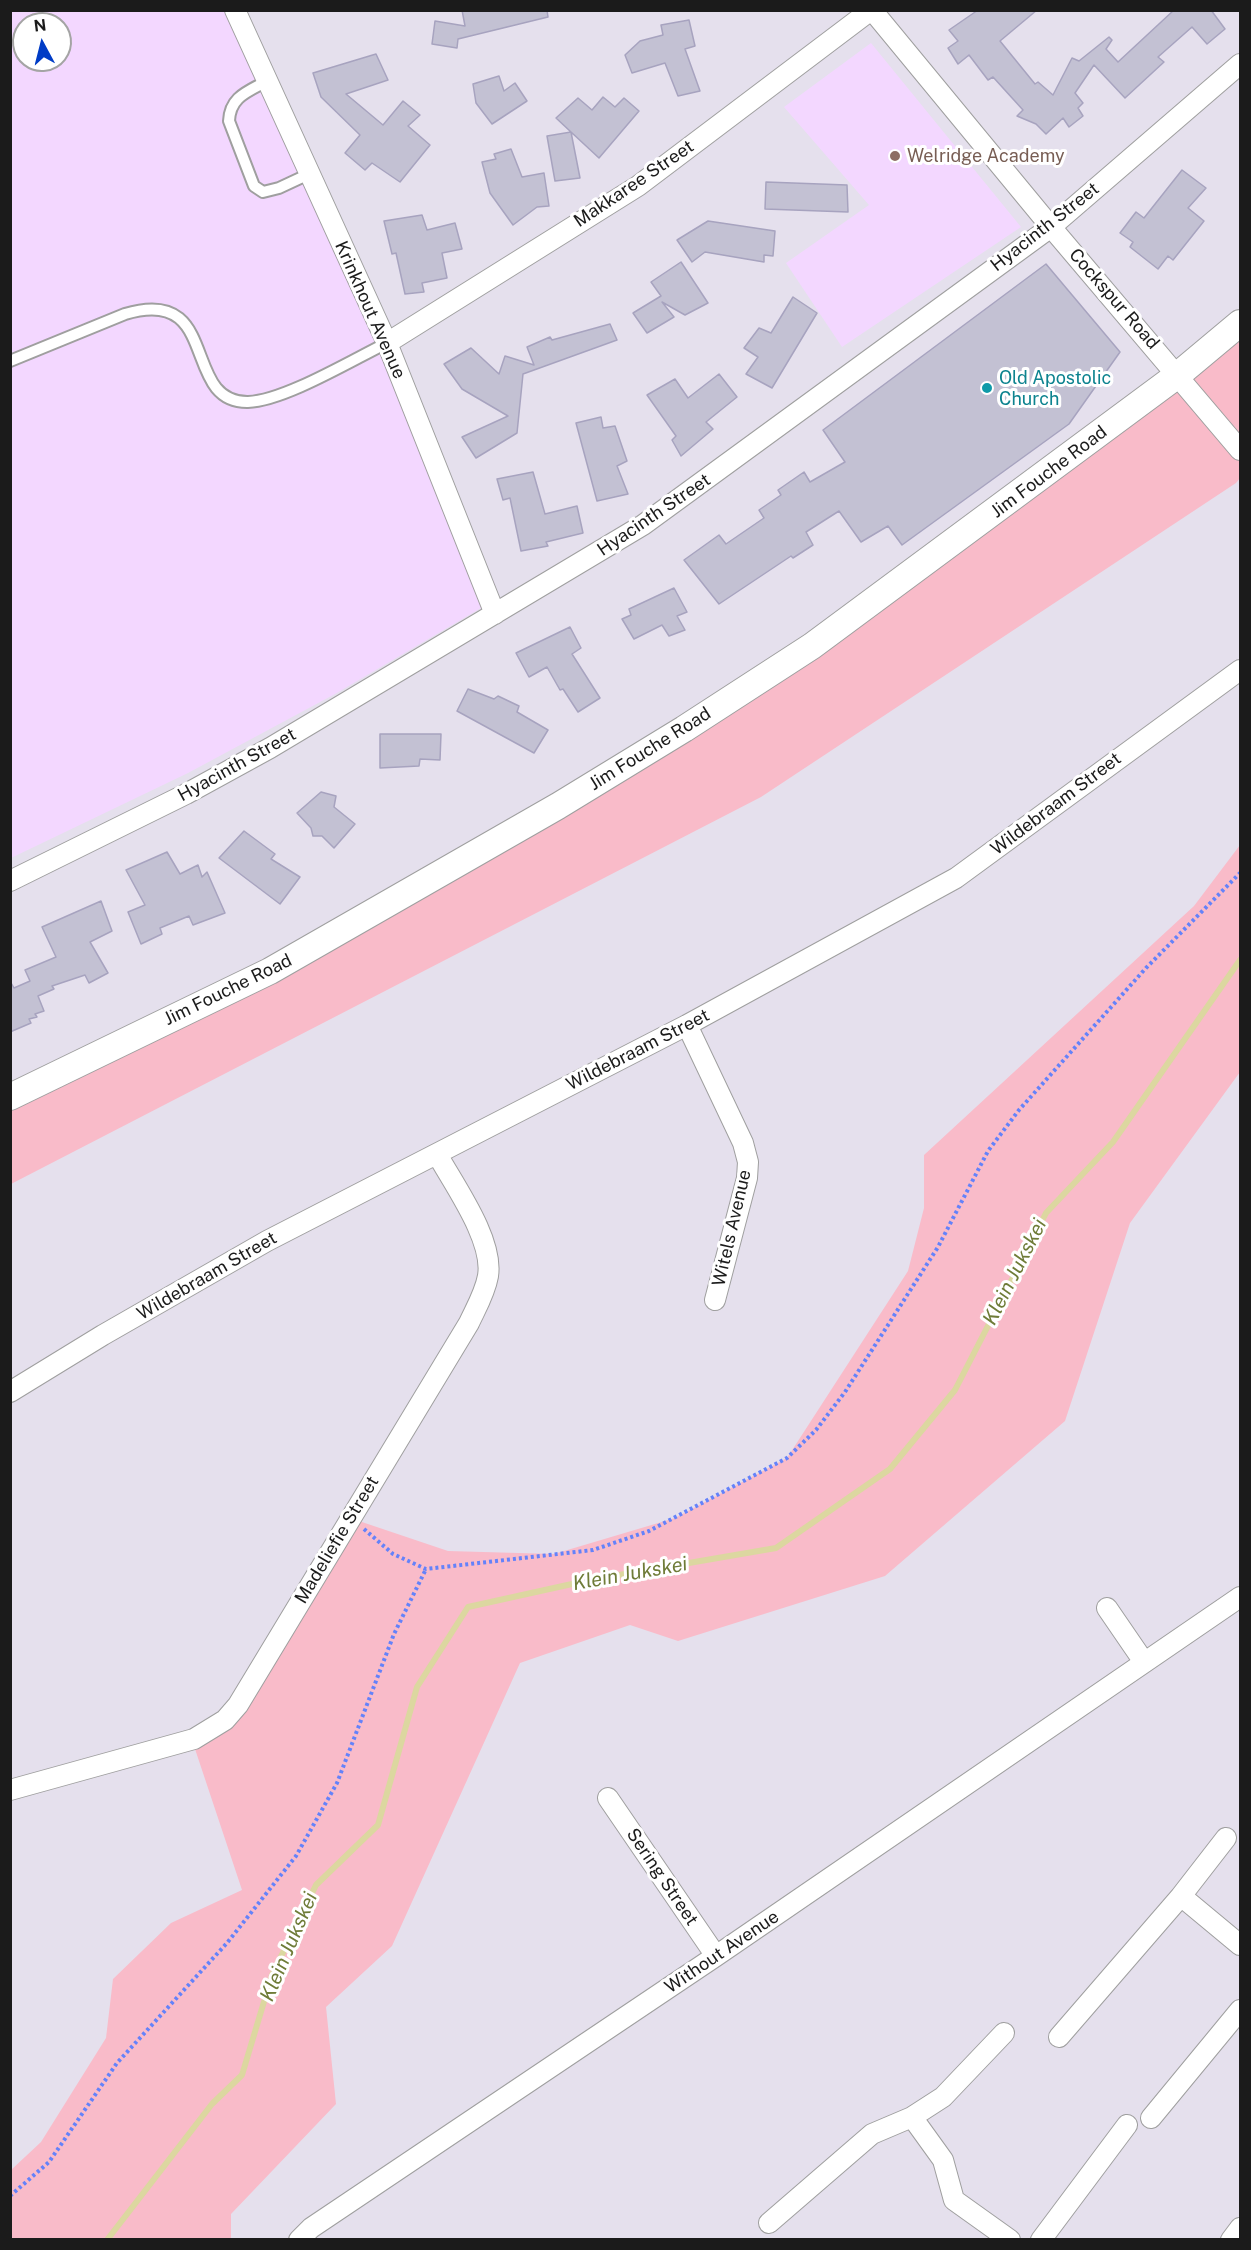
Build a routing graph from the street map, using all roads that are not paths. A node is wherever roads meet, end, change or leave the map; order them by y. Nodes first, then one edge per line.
1 (235, 10) edge
2 (872, 10) edge
3 (1240, 64) edge
4 (267, 81) junction
5 (309, 174) junction
6 (1050, 227) junction
7 (1240, 323) edge
8 (387, 344) junction
9 (10, 361) edge
10 (1179, 374) junction
11 (1240, 450) edge
12 (495, 614) junction
13 (1240, 670) edge
14 (10, 881) edge
15 (687, 1025) junction
16 (10, 1097) edge
17 (437, 1154) junction
18 (715, 1300) dead end
19 (10, 1392) edge
20 (1240, 1597) edge
21 (1107, 1608) dead end
22 (1144, 1662) junction
23 (10, 1790) edge
24 (608, 1798) dead end
25 (1226, 1838) dead end
26 (1181, 1896) junction
27 (1240, 1945) edge
28 (716, 1956) junction
29 (1240, 2010) edge
30 (1004, 2034) dead end
31 (1059, 2037) dead end
32 (912, 2117) junction
33 (1151, 2118) dead end
34 (1127, 2125) dead end
35 (769, 2223) dead end
36 (1240, 2228) edge
37 (984, 2232) edge
38 (299, 2240) edge
39 (1010, 2240) edge
40 (1041, 2240) edge
41 (1231, 2240) edge

1 - 4 street, Krinkhout Avenue
2 - 6 street, Cockspur Road
2 - 8 street, Makkaree Street
3 - 6 street, Hyacinth Street
4 - 5 street, Krinkhout Avenue
4 - 5 lane
5 - 8 street, Krinkhout Avenue
6 - 10 street, Cockspur Road
6 - 12 street, Hyacinth Street
7 - 10 street, Jim Fouche Road
8 - 9 lane
8 - 12 street, Krinkhout Avenue
10 - 11 street, Cockspur Road
10 - 16 street, Jim Fouche Road
12 - 14 street, Hyacinth Street
13 - 15 street, Wildebraam Street
15 - 17 street, Wildebraam Street
15 - 18 street, Witels Avenue
17 - 19 street, Wildebraam Street
17 - 23 street, Madeliefie Street
20 - 22 street, Without Avenue
21 - 22 street
22 - 28 street, Without Avenue
24 - 28 street, Sering Street
25 - 26 street
26 - 27 street
26 - 31 street
28 - 38 street, Without Avenue
29 - 33 street
30 - 32 street
32 - 35 street
32 - 37 street
34 - 40 street
36 - 41 street
37 - 39 street

